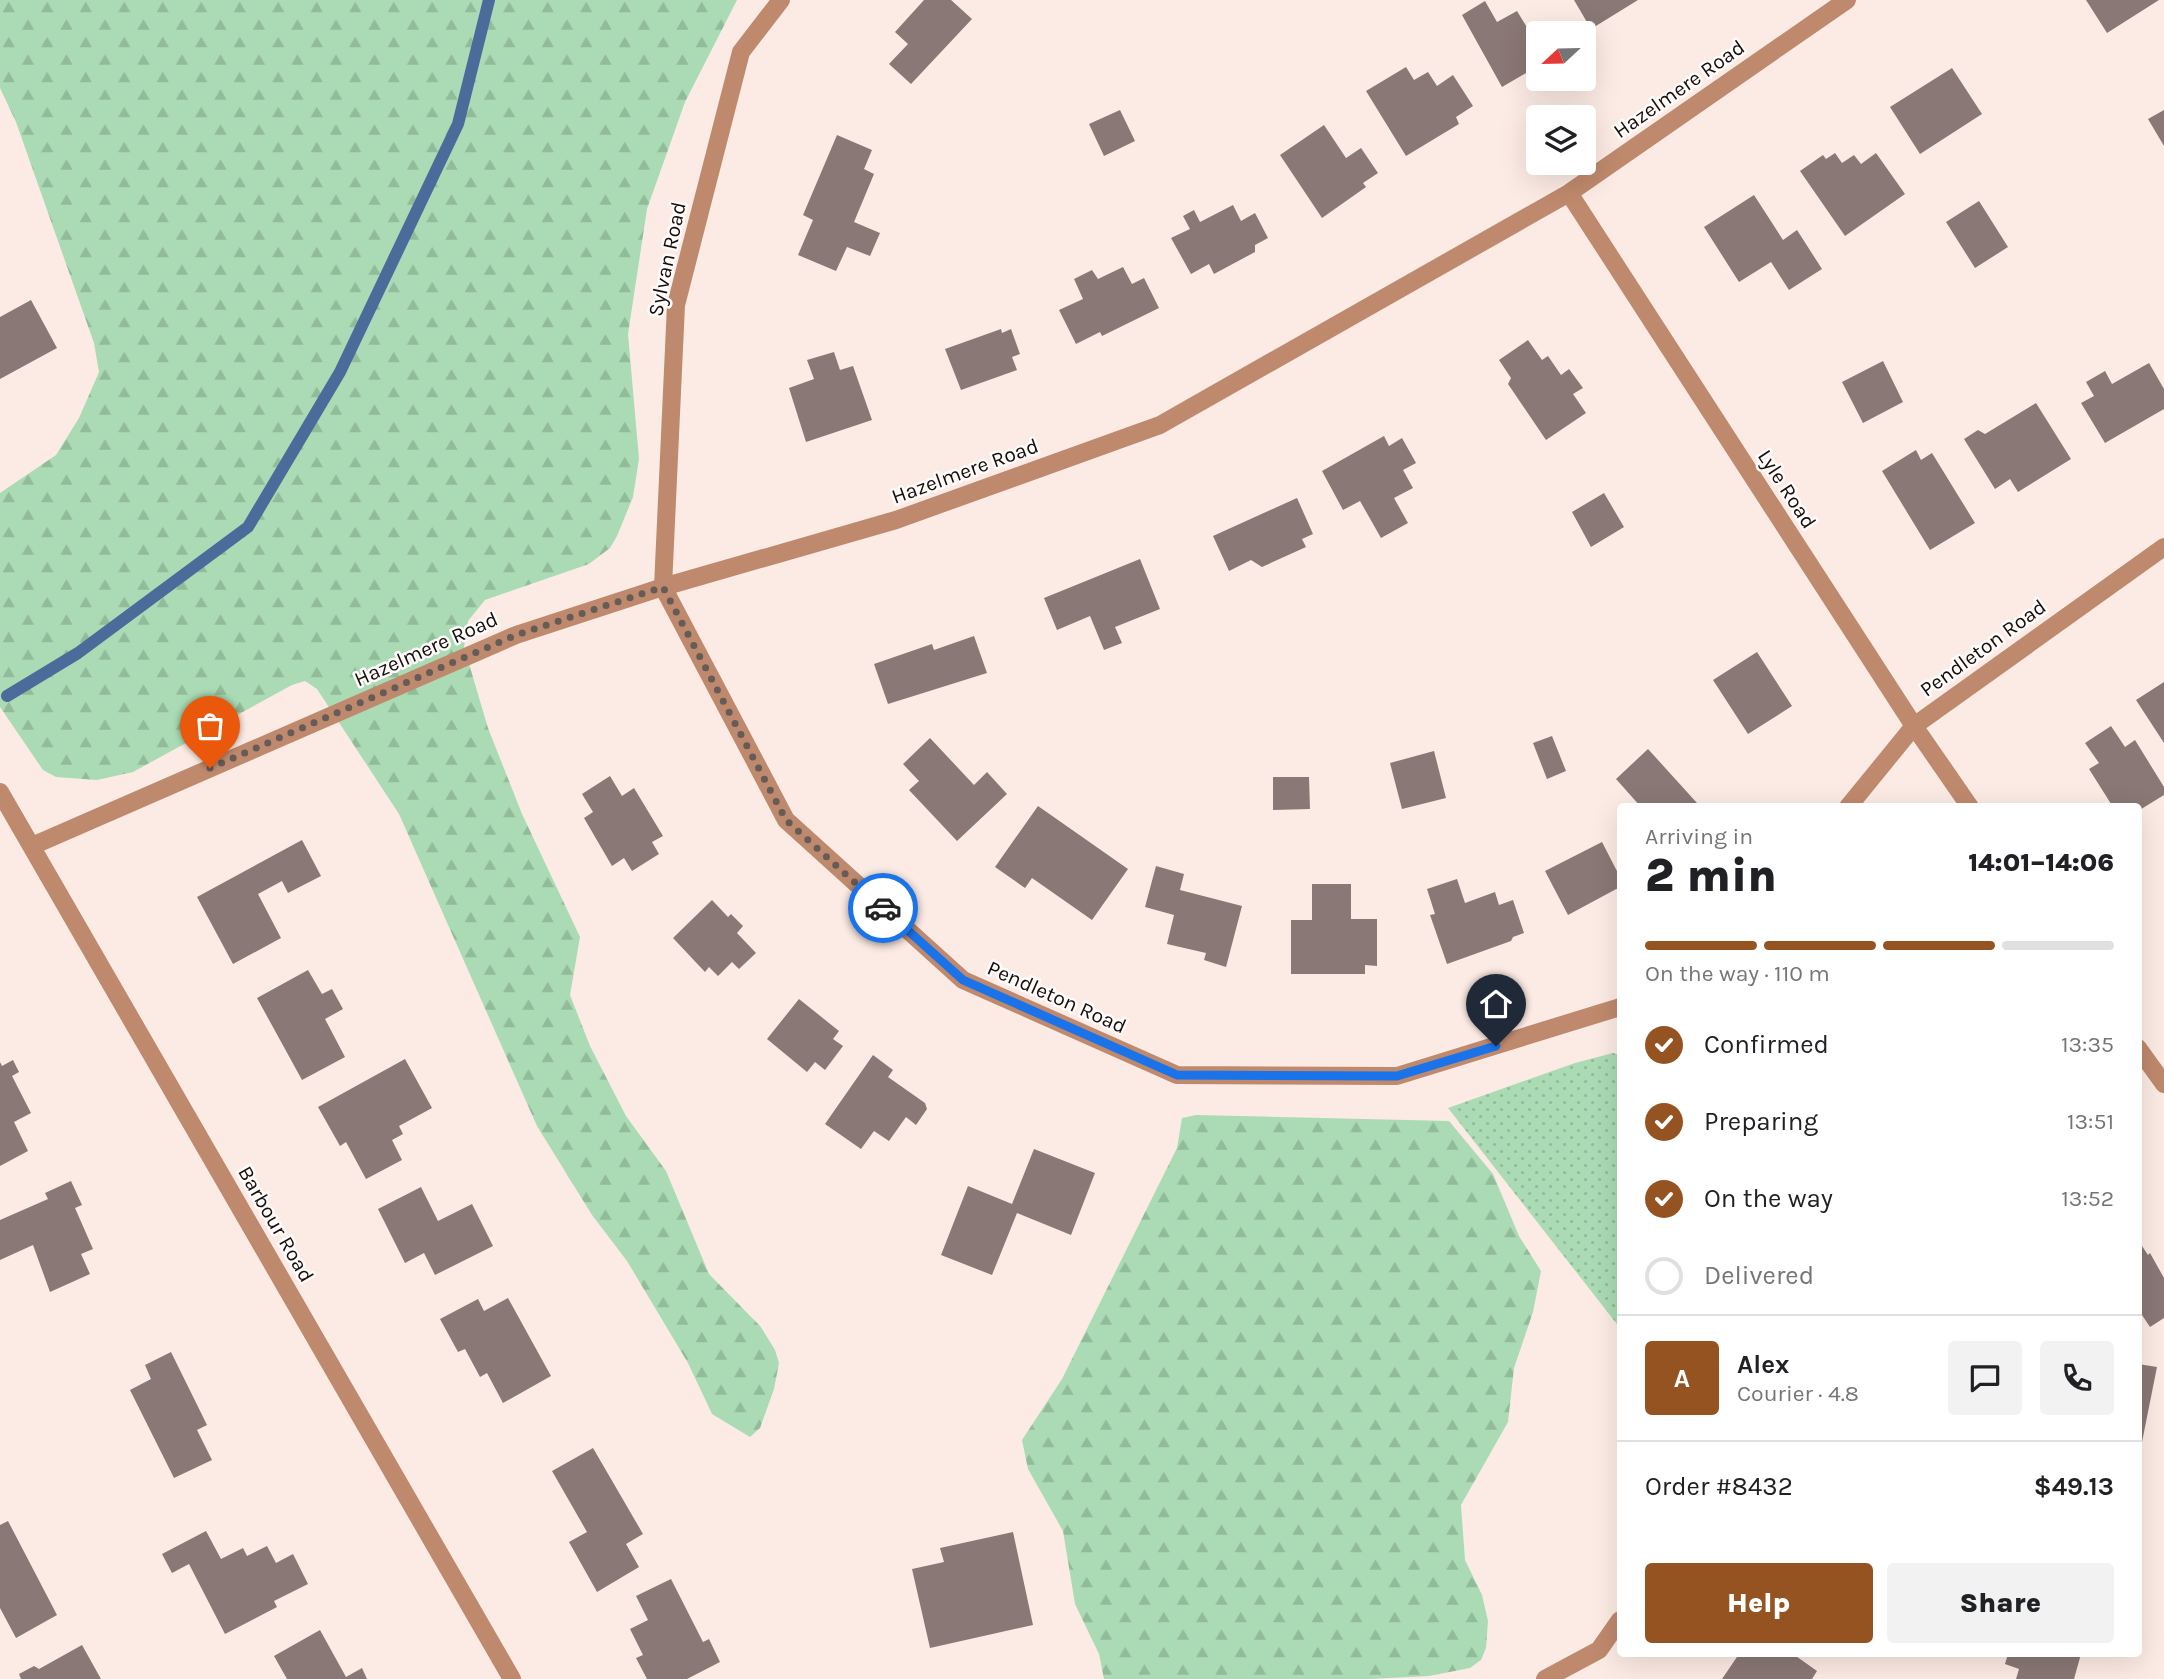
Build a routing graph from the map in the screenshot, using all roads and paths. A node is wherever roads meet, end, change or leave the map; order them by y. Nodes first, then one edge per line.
1 (781, 0) edge
2 (1847, 0) edge
3 (1569, 193) junction
4 (2164, 547) edge
5 (663, 587) junction
6 (1914, 726) junction
7 (0, 792) edge
8 (1851, 803) edge
9 (1967, 803) edge
10 (32, 846) junction
11 (1617, 1008) edge
12 (2142, 1054) edge
13 (2164, 1084) edge
14 (1617, 1624) edge
15 (512, 1679) edge
16 (1545, 1679) edge

1 - 5 street, Sylvan Road
2 - 3 street, Hazelmere Road
3 - 5 street, Hazelmere Road
3 - 6 street, Lyle Road
4 - 6 street, Pendleton Road
5 - 10 street, Hazelmere Road
5 - 11 street, Pendleton Road
6 - 8 street, Pendleton Road
6 - 9 street, Lyle Road
7 - 10 street, Barbour Road
10 - 15 street, Barbour Road
12 - 13 street
14 - 16 street

